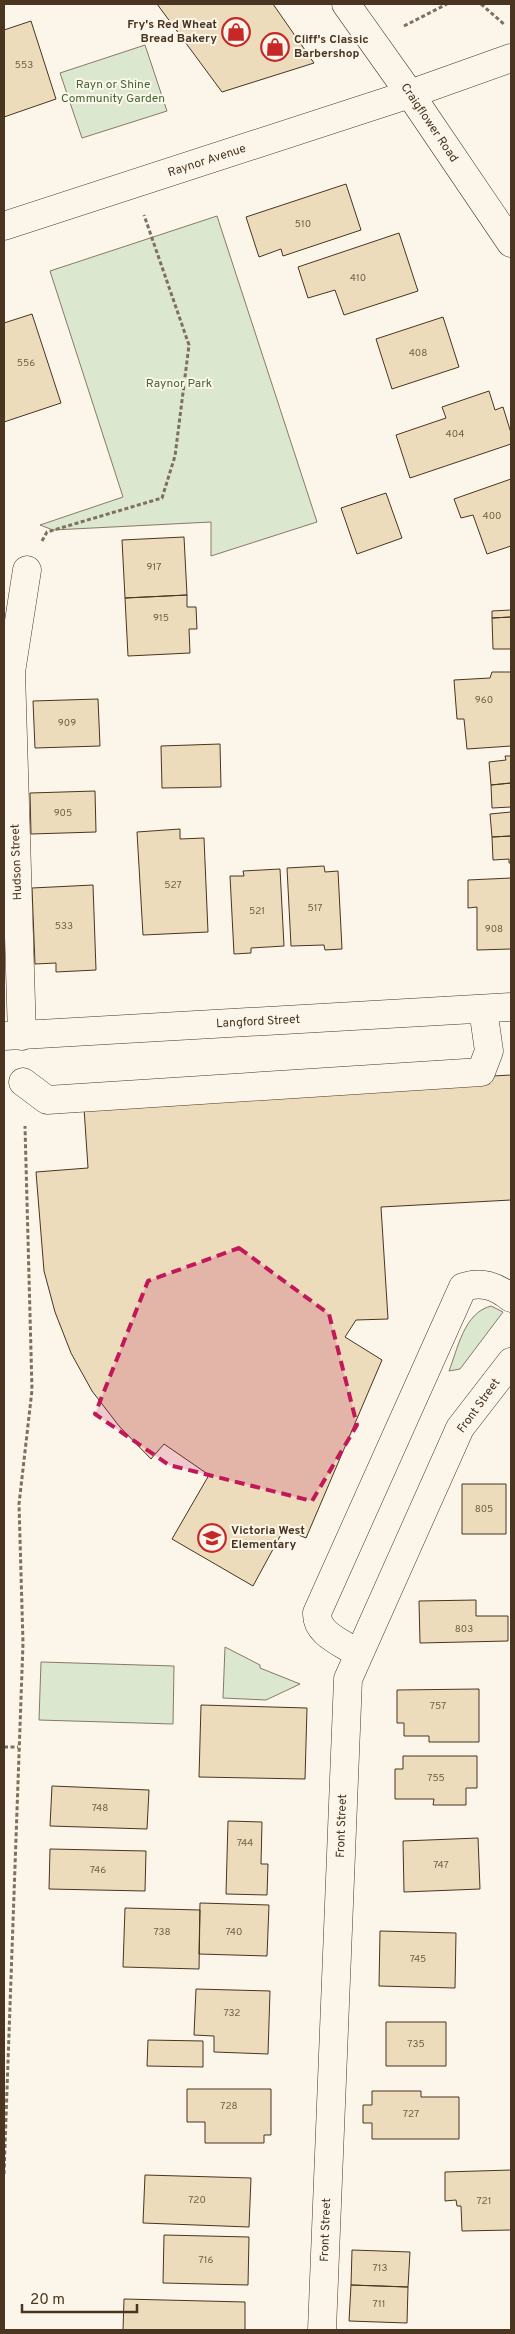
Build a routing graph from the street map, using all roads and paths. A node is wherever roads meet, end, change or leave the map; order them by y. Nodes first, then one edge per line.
1 (346, 4) edge
2 (447, 4) edge
3 (481, 4) edge
4 (511, 30) edge
5 (372, 42) junction
6 (511, 58) edge
7 (410, 94) junction
8 (133, 185) junction
9 (4, 226) edge
10 (511, 243) edge
11 (27, 570) joint
12 (511, 1007) edge
13 (483, 1009) junction
14 (13, 1036) edge
15 (24, 1082) joint
16 (511, 1298) edge
17 (511, 1362) edge
18 (359, 1654) junction
19 (4, 1747) edge
20 (18, 1747) junction
21 (4, 2174) edge
22 (322, 2330) edge

1 - 5 street, Craigflower Road
2 - 5 path
3 - 4 path
5 - 7 street, Craigflower Road
6 - 7 street, Raynor Avenue
7 - 8 street, Raynor Avenue
7 - 10 street, Craigflower Road
8 - 9 street, Raynor Avenue
8 - 11 path
11 - 14 street, Hudson Street
12 - 13 street, Langford Street
13 - 14 street, Langford Street
13 - 15 street
15 - 20 path
16 - 18 street
17 - 18 street, Front Street
18 - 22 street, Front Street
19 - 20 path
20 - 21 path

